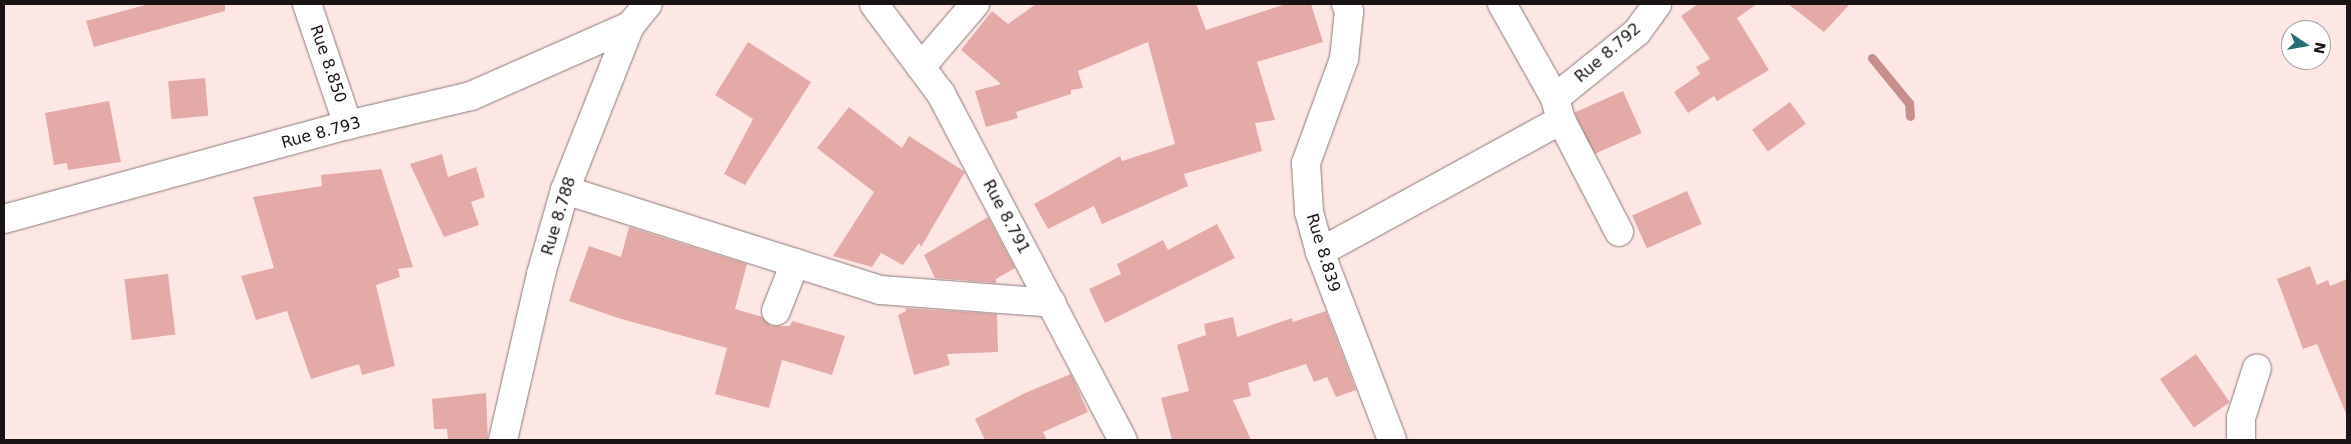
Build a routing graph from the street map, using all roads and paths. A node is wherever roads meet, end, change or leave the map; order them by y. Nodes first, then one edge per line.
1 (307, 4) edge
2 (648, 4) edge
3 (874, 4) edge
4 (975, 4) edge
5 (1346, 4) edge
6 (1502, 4) edge
7 (1656, 4) edge
8 (630, 26) junction
9 (921, 67) junction
10 (1558, 109) junction
11 (348, 125) junction
12 (565, 190) junction
13 (4, 219) edge
14 (1619, 232) dead end
15 (1320, 252) junction
16 (795, 263) junction
17 (1052, 303) junction
18 (776, 310) dead end
19 (2257, 368) dead end
20 (503, 440) edge
21 (1123, 440) edge
22 (1392, 440) edge
23 (2241, 440) edge

1 - 11 street, Rue 8.850
2 - 8 street, Rue 8.788
3 - 9 street, Rue 8.791
4 - 9 street
5 - 15 street, Rue 8.839
6 - 10 street
7 - 10 street, Rue 8.792
8 - 11 street, Rue 8.793
8 - 12 street, Rue 8.788
9 - 17 street, Rue 8.791
10 - 14 street
10 - 15 street, Rue 8.792
11 - 13 street, Rue 8.793
12 - 16 street
12 - 20 street, Rue 8.788
15 - 22 street, Rue 8.839
16 - 17 street
16 - 18 street
17 - 21 street, Rue 8.791
19 - 23 street

